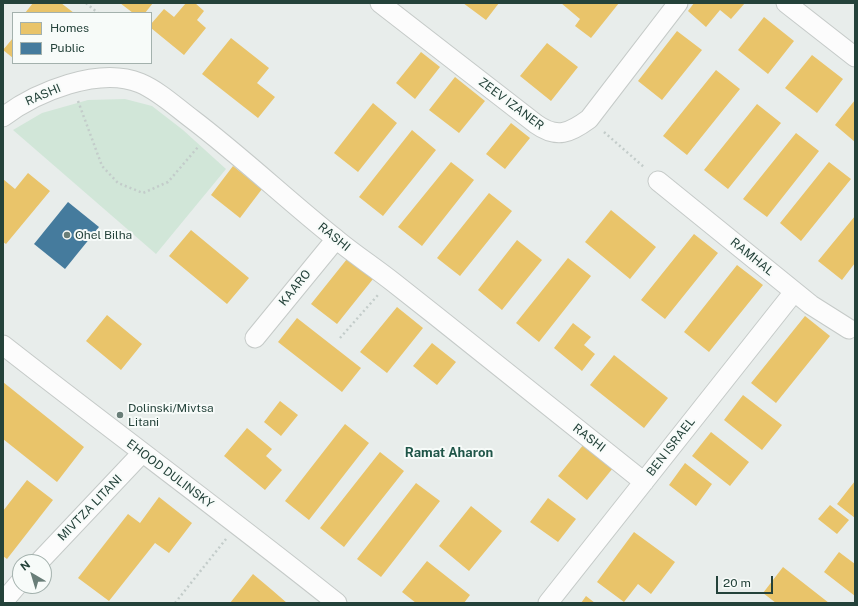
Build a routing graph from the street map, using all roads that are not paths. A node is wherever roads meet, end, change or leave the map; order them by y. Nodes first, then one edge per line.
1 (380, 3) edge
2 (678, 3) edge
3 (786, 3) edge
4 (855, 57) edge
5 (3, 117) edge
6 (658, 181) road end
7 (336, 239) junction
8 (794, 292) junction
9 (849, 329) dead end
10 (255, 338) dead end
11 (3, 345) edge
12 (142, 453) junction
13 (644, 482) junction
14 (47, 554) edge
15 (12, 591) edge
16 (3, 602) edge
17 (337, 603) edge
18 (548, 603) edge

1 - 2 street, ZEEV IZANER
3 - 4 street
5 - 7 street, RASHI
6 - 8 street, RAMHAL
7 - 10 street, KAARO
7 - 13 street, RASHI
8 - 9 street, RAMHAL
8 - 13 street, BEN ISRAEL
11 - 12 street, EHOOD DULINSKY
12 - 14 street, MIVTZA LITANI
12 - 17 street, EHOOD DULINSKY
13 - 18 street, BEN ISRAEL
15 - 16 street

